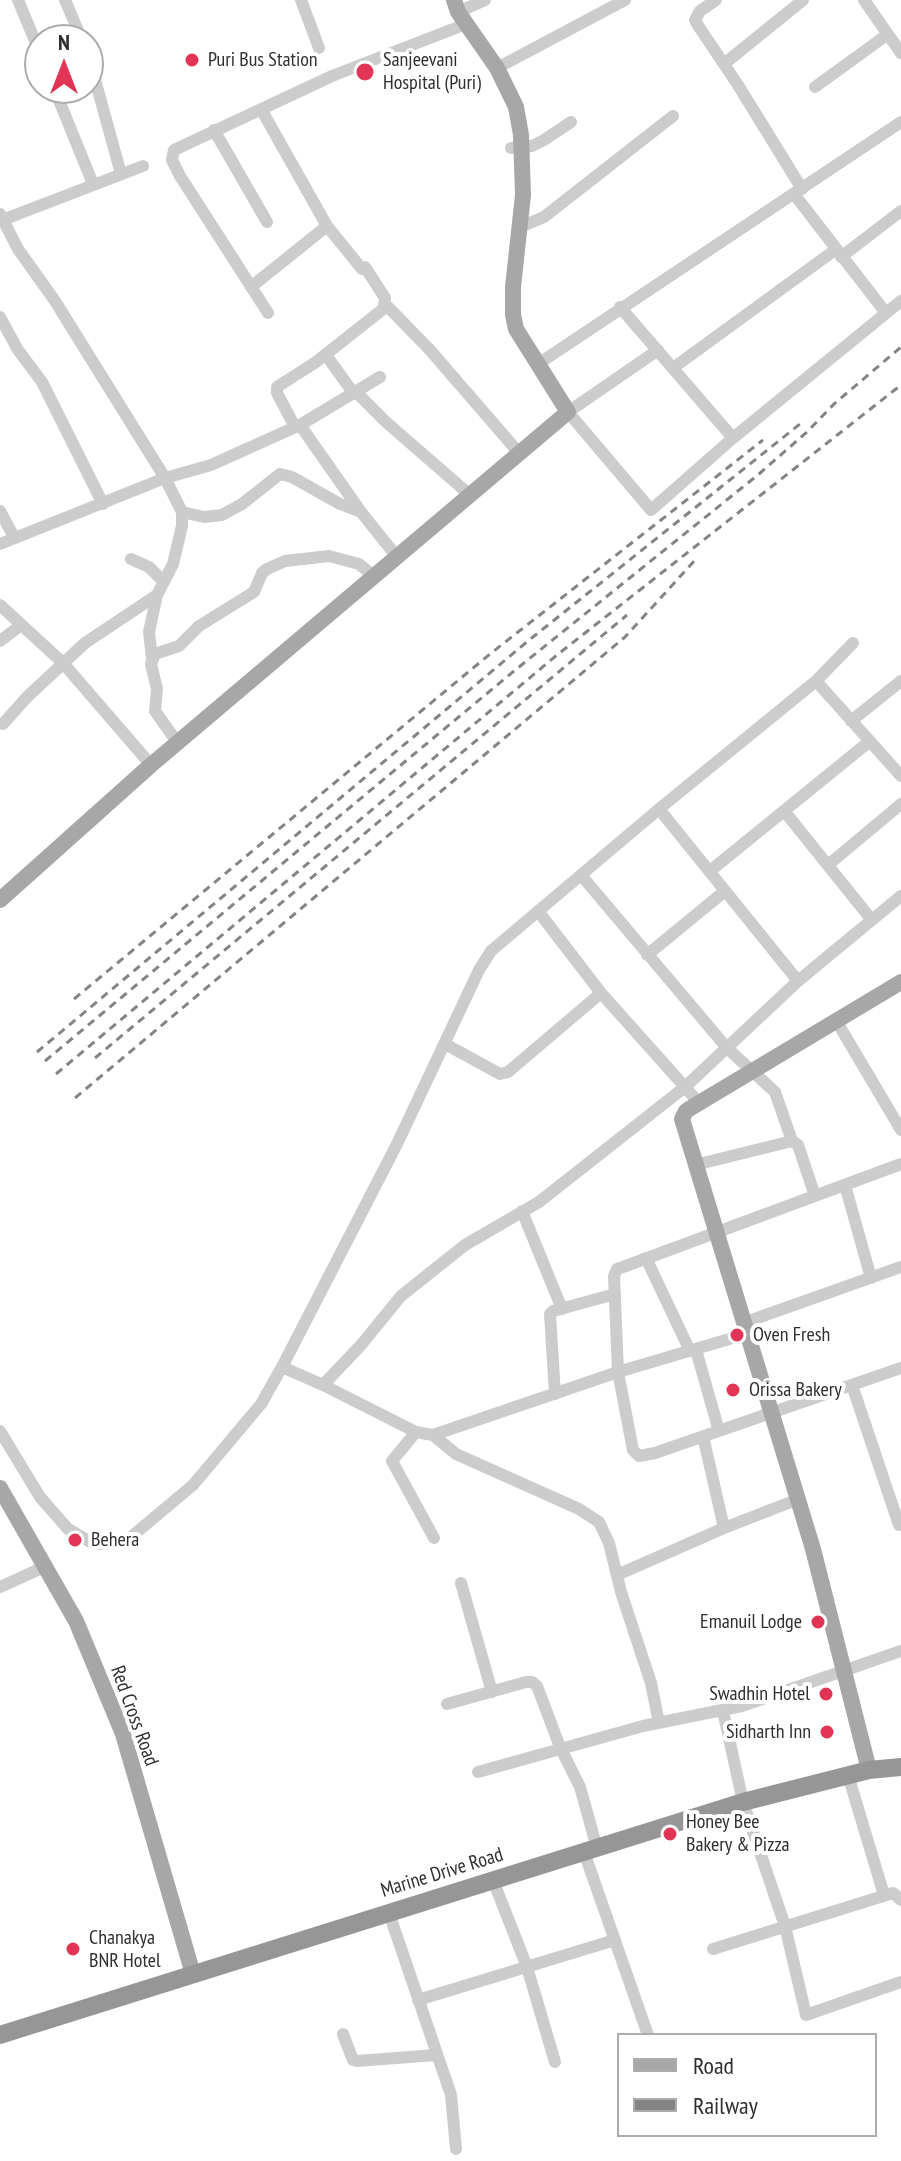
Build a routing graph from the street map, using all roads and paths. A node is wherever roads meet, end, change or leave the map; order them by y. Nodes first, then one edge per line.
1 (18, 0) edge
2 (65, 0) edge
3 (301, 0) edge
4 (485, 0) edge
5 (625, 0) edge
6 (716, 0) edge
7 (803, 0) edge
8 (868, 2) edge
9 (459, 12) edge
10 (28, 24) edge
11 (75, 24) edge
12 (888, 34) junction
13 (319, 48) dead end
14 (901, 53) edge
15 (724, 64) junction
16 (497, 68) junction
17 (815, 87) dead end
18 (60, 104) edge
19 (102, 104) edge
20 (261, 109) junction
21 (673, 116) dead end
22 (571, 122) dead end
23 (901, 122) edge
24 (214, 130) junction
25 (517, 147) junction
26 (143, 166) dead end
27 (121, 174) junction
28 (93, 184) junction
29 (798, 192) junction
30 (901, 211) edge
31 (1, 218) edge
32 (267, 222) dead end
33 (327, 226) junction
34 (520, 227) junction
35 (838, 253) junction
36 (251, 287) junction
37 (901, 301) edge
38 (384, 306) junction
39 (620, 307) junction
40 (268, 313) dead end
41 (886, 313) junction
42 (0, 317) edge
43 (658, 350) junction
44 (326, 355) junction
45 (538, 364) junction
46 (673, 368) junction
47 (380, 377) dead end
48 (356, 393) junction
49 (568, 412) junction
50 (298, 426) junction
51 (733, 438) junction
52 (519, 453) junction
53 (165, 478) junction
54 (470, 495) junction
55 (103, 504) junction
56 (0, 511) edge
57 (182, 512) junction
58 (361, 512) junction
59 (14, 537) junction
60 (0, 544) edge
61 (397, 557) junction
62 (131, 559) dead end
63 (374, 576) junction
64 (164, 582) junction
65 (157, 595) junction
66 (0, 605) edge
67 (21, 625) junction
68 (0, 641) edge
69 (853, 643) dead end
70 (152, 658) junction
71 (63, 663) junction
72 (816, 681) junction
73 (901, 681) edge
74 (851, 721) junction
75 (3, 724) dead end
76 (870, 741) junction
77 (177, 742) junction
78 (151, 765) junction
79 (901, 776) edge
80 (901, 804) edge
81 (659, 809) junction
82 (785, 812) junction
83 (828, 865) junction
84 (710, 871) junction
85 (581, 875) junction
86 (725, 891) junction
87 (901, 896) edge
88 (0, 900) edge
89 (538, 911) junction
90 (871, 919) junction
91 (647, 955) junction
92 (798, 981) junction
93 (901, 982) edge
94 (601, 993) junction
95 (837, 1022) junction
96 (445, 1044) junction
97 (727, 1048) junction
98 (753, 1071) junction
99 (685, 1087) junction
100 (699, 1103) junction
101 (901, 1130) edge
102 (792, 1141) junction
103 (901, 1164) edge
104 (695, 1165) junction
105 (845, 1185) junction
106 (815, 1196) junction
107 (522, 1211) junction
108 (715, 1233) junction
109 (646, 1258) junction
110 (901, 1267) edge
111 (871, 1278) junction
112 (615, 1294) junction
113 (562, 1309) junction
114 (745, 1324) junction
115 (693, 1350) junction
116 (282, 1367) junction
117 (901, 1368) edge
118 (618, 1372) junction
119 (323, 1385) junction
120 (852, 1385) junction
121 (555, 1394) junction
122 (770, 1413) junction
123 (0, 1431) edge
124 (719, 1431) junction
125 (416, 1432) junction
126 (433, 1435) junction
127 (703, 1436) junction
128 (0, 1488) edge
129 (796, 1500) junction
130 (899, 1525) dead end
131 (724, 1528) junction
132 (434, 1538) dead end
133 (44, 1567) junction
134 (617, 1575) junction
135 (461, 1583) dead end
136 (0, 1587) edge
137 (901, 1651) edge
138 (844, 1671) junction
139 (492, 1692) junction
140 (447, 1704) dead end
141 (723, 1711) junction
142 (659, 1723) junction
143 (560, 1747) junction
144 (901, 1767) edge
145 (869, 1770) junction
146 (478, 1772) dead end
147 (848, 1775) junction
148 (743, 1802) junction
149 (590, 1850) junction
150 (493, 1880) junction
151 (884, 1895) junction
152 (901, 1900) edge
153 (389, 1913) junction
154 (785, 1926) junction
155 (615, 1940) junction
156 (713, 1949) dead end
157 (527, 1967) junction
158 (193, 1974) junction
159 (901, 1982) edge
160 (418, 2000) junction
161 (2, 2029) edge
162 (647, 2033) edge
163 (343, 2034) dead end
164 (436, 2055) junction
165 (555, 2062) dead end
166 (456, 2149) dead end

1 - 10 street
2 - 11 street
3 - 13 street
4 - 9 street
5 - 16 street
6 - 15 street
7 - 15 street
8 - 12 street
9 - 16 main road
9 - 20 street
12 - 14 street
12 - 17 street
15 - 29 street
16 - 25 main road
18 - 28 street
19 - 27 street
20 - 24 street
20 - 33 street
21 - 34 street
22 - 25 street
23 - 29 street
24 - 32 street
24 - 36 street
25 - 34 main road
26 - 27 street
27 - 28 street
28 - 31 street
29 - 35 street
29 - 39 street
30 - 35 street
31 - 53 street
33 - 36 street
33 - 38 street
34 - 45 main road
35 - 41 street
35 - 46 street
36 - 40 street
37 - 41 street
38 - 44 street
38 - 52 street
39 - 43 street
39 - 45 street
41 - 51 street
42 - 55 street
43 - 46 street
43 - 49 street
44 - 48 street
44 - 50 street
45 - 49 main road
46 - 51 street
47 - 48 street
48 - 50 street
48 - 54 street
49 - 51 street
49 - 52 main road
50 - 53 street
50 - 58 street
52 - 54 main road
53 - 55 street
53 - 57 street
54 - 61 main road
55 - 59 street
56 - 59 street
57 - 58 street
57 - 64 street
58 - 61 street
59 - 60 street
61 - 63 main road
62 - 64 street
63 - 70 street
63 - 77 main road
64 - 65 street
65 - 70 street
65 - 71 street
66 - 67 street
67 - 68 street
67 - 71 street
69 - 72 street
70 - 77 street
71 - 75 street
71 - 78 street
72 - 74 street
72 - 81 street
73 - 74 street
74 - 76 street
76 - 79 street
76 - 82 street
77 - 78 main road
78 - 88 main road
80 - 83 street
81 - 84 street
81 - 85 street
82 - 83 street
82 - 84 street
83 - 90 street
84 - 86 street
85 - 89 street
85 - 91 street
86 - 91 street
86 - 92 street
87 - 90 street
89 - 94 street
89 - 96 street
90 - 92 street
91 - 97 street
92 - 97 street
93 - 95 main road
94 - 96 street
94 - 99 street
95 - 98 main road
95 - 101 street
96 - 116 street
97 - 98 street
97 - 99 street
98 - 100 main road
98 - 102 street
99 - 100 street
99 - 107 street
100 - 104 main road
102 - 104 street
102 - 106 street
103 - 105 street
104 - 108 main road
105 - 106 street
105 - 111 street
106 - 108 street
107 - 113 street
107 - 119 street
108 - 109 street
108 - 114 main road
109 - 112 street
109 - 115 street
110 - 111 street
111 - 114 street
112 - 113 street
112 - 118 street
113 - 121 street
114 - 115 street
114 - 122 main road
115 - 118 street
115 - 124 street
116 - 119 street
116 - 123 street
117 - 120 street
118 - 121 street
118 - 127 street
119 - 125 street
120 - 122 street
120 - 130 street
121 - 126 street
122 - 124 street
122 - 129 main road
124 - 127 street
125 - 126 street
125 - 132 street
126 - 134 street
127 - 131 street
128 - 133 main road, Red Cross Road
129 - 131 street
129 - 138 main road
131 - 134 street
133 - 136 street
133 - 158 main road, Red Cross Road
134 - 142 street
135 - 139 street
137 - 138 street
138 - 141 street
138 - 145 main road
139 - 140 street
139 - 143 street
141 - 142 street
141 - 148 street
142 - 143 street
143 - 146 street
143 - 149 street
144 - 145 highway, Marine Drive Road
145 - 147 highway, Marine Drive Road
147 - 148 highway, Marine Drive Road
147 - 151 street
148 - 149 highway, Marine Drive Road
148 - 154 street
149 - 150 highway, Marine Drive Road
149 - 155 street
150 - 153 highway, Marine Drive Road
150 - 157 street
151 - 152 street
151 - 154 street
153 - 158 highway, Marine Drive Road
153 - 160 street
154 - 156 street
154 - 159 street
155 - 157 street
155 - 162 street
157 - 160 street
157 - 165 street
158 - 161 highway, Marine Drive Road
160 - 164 street
163 - 164 street
164 - 166 street

